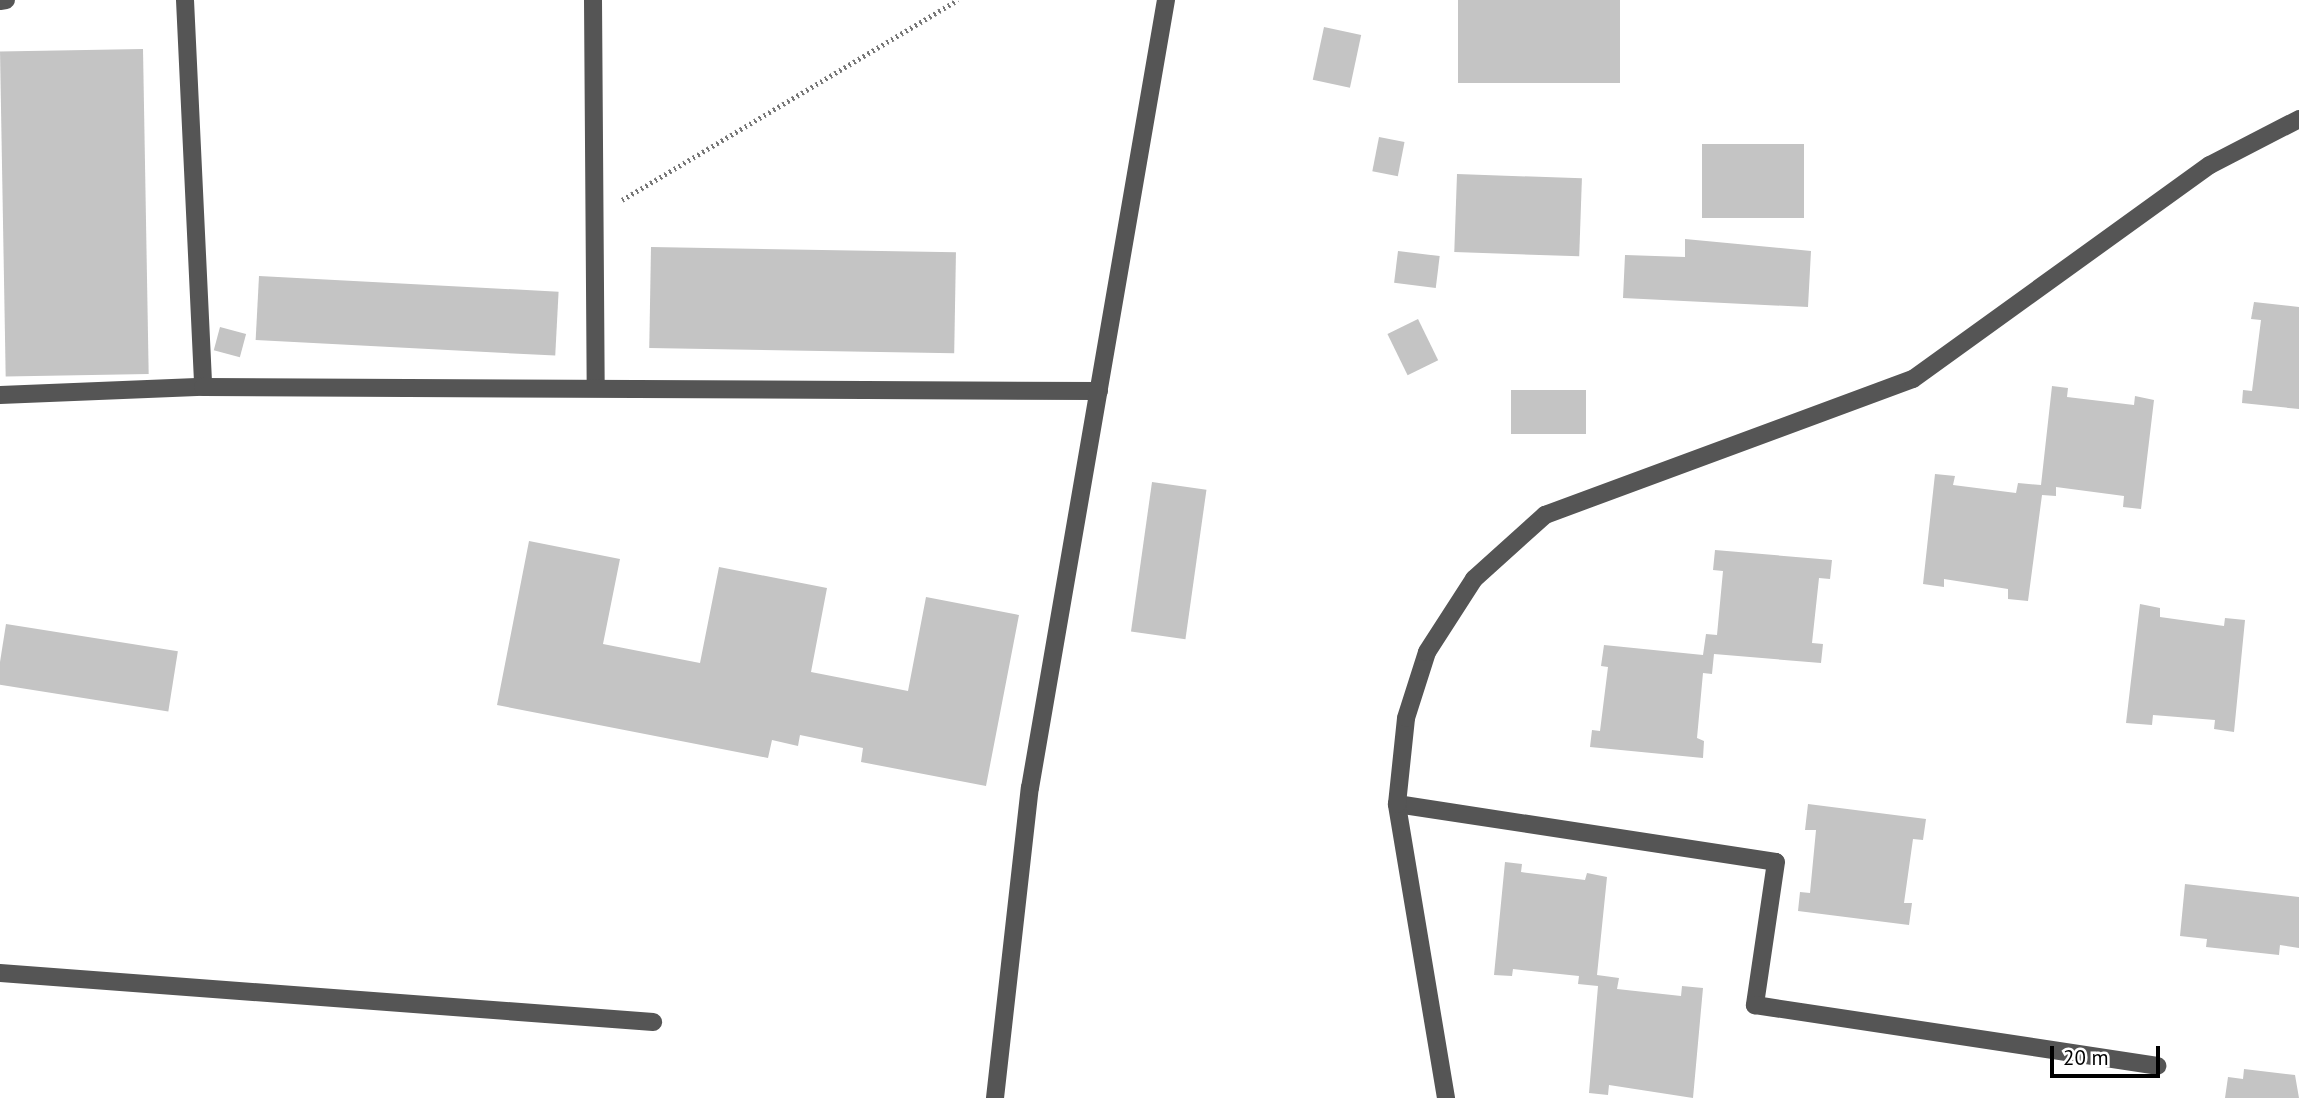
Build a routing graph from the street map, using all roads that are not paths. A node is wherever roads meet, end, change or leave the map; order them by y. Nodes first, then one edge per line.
1 (6, 0) edge
2 (185, 0) edge
3 (593, 0) edge
4 (1166, 0) edge
5 (0, 2) edge
6 (2299, 119) edge
7 (203, 387) junction
8 (596, 387) junction
9 (1098, 390) junction
10 (0, 395) edge
11 (1397, 804) junction
12 (0, 973) edge
13 (653, 1022) dead end
14 (2157, 1066) dead end
15 (995, 1098) edge
16 (1446, 1098) edge

1 - 5 street
2 - 7 street
3 - 8 street
4 - 9 street
6 - 11 street
7 - 8 street
7 - 10 street
8 - 9 street
9 - 15 street
11 - 14 street
11 - 16 street
12 - 13 street

